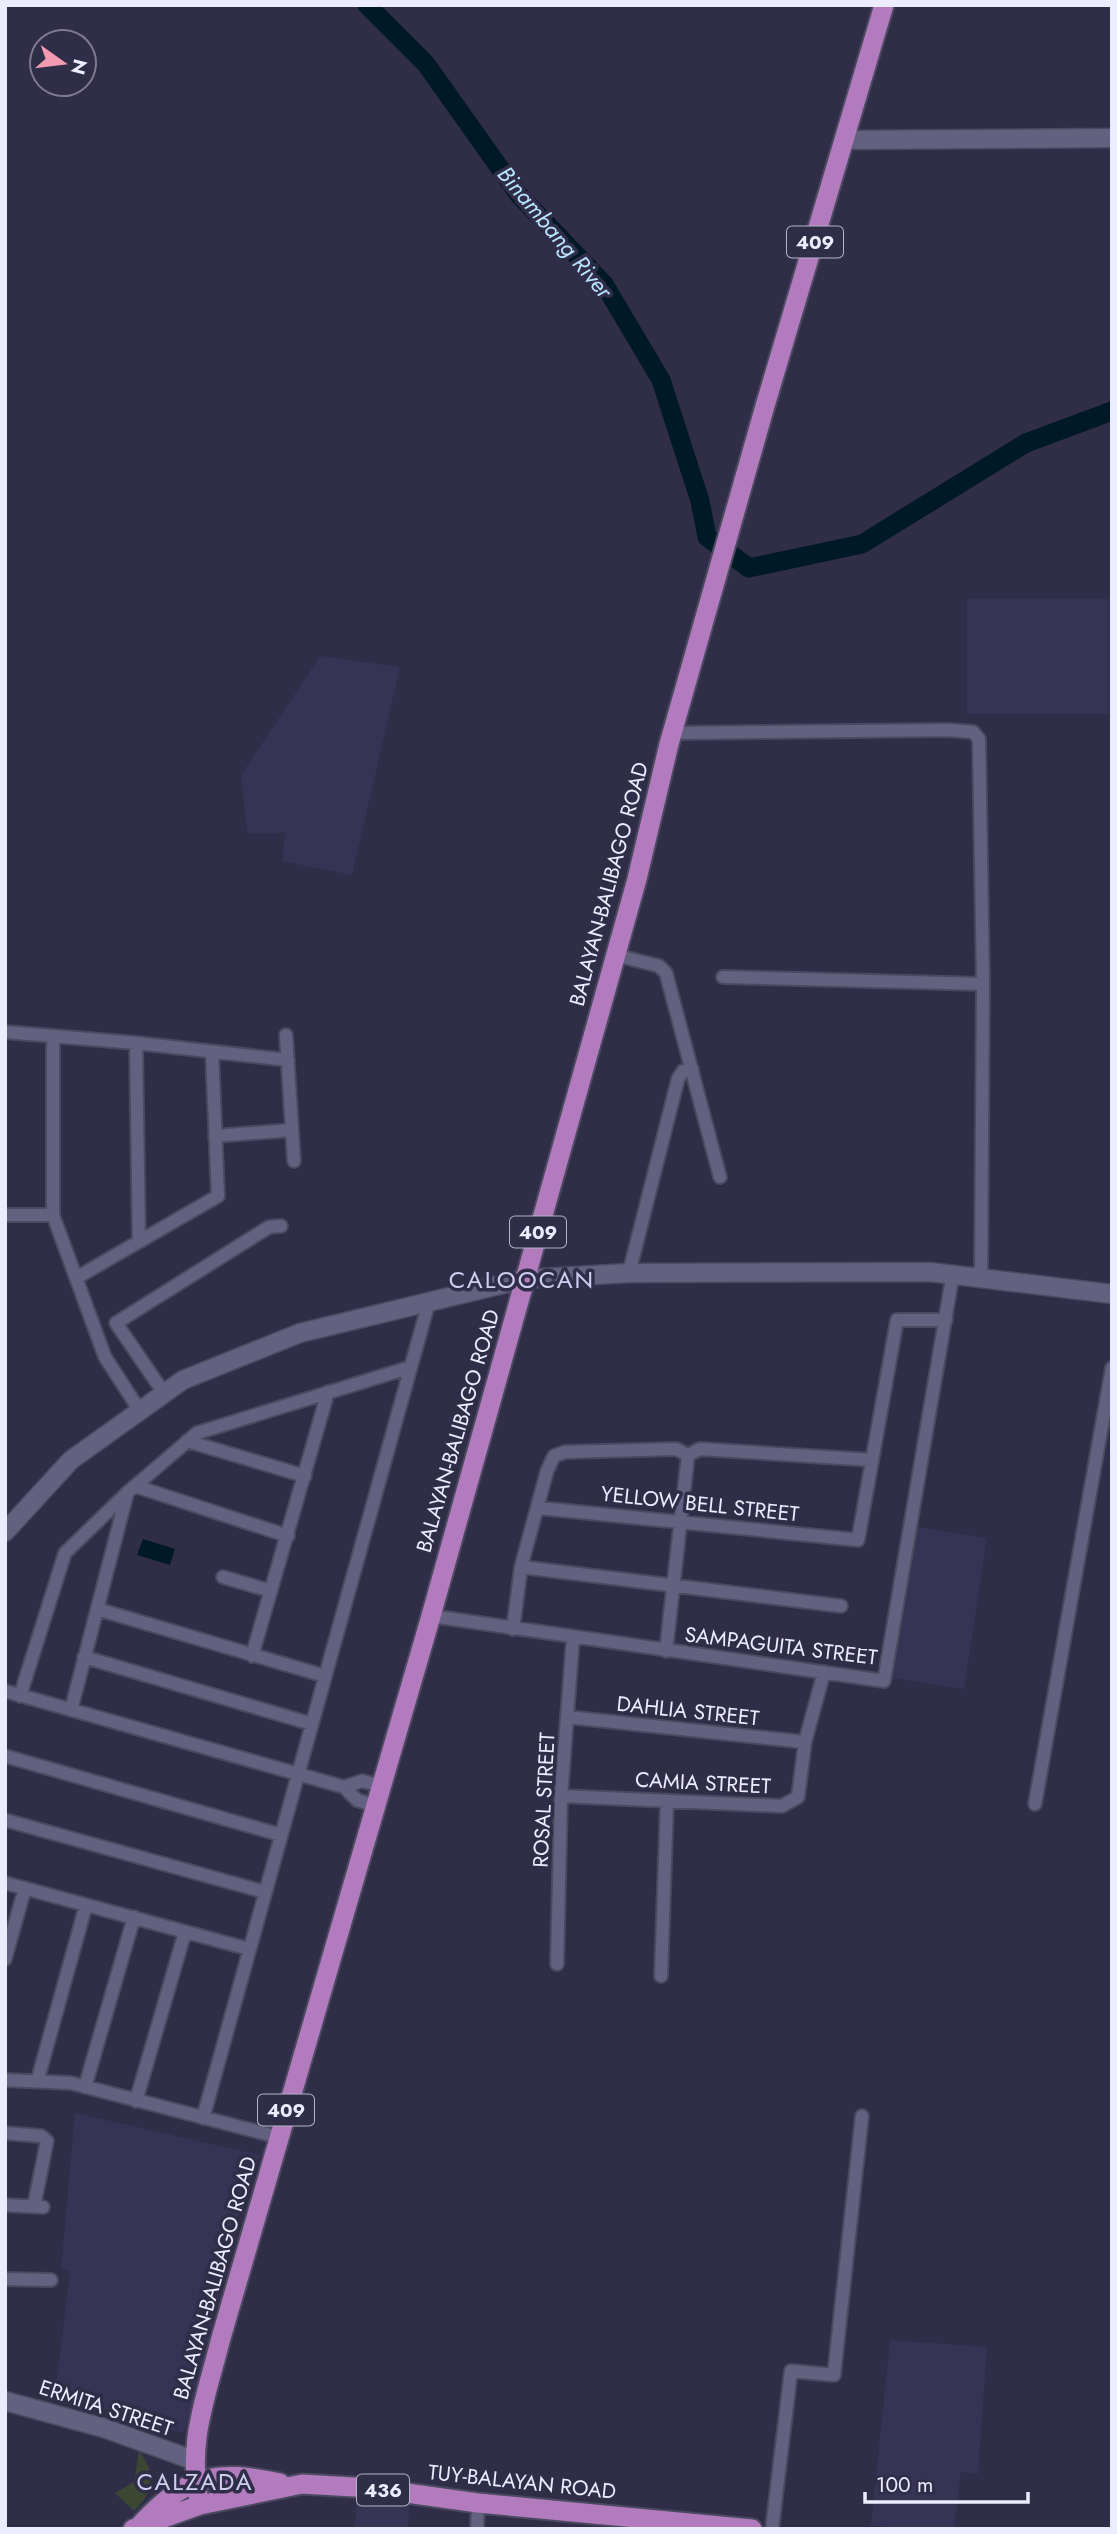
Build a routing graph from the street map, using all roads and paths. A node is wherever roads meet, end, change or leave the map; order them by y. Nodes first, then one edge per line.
1 (884, 5) edge
2 (1112, 138) edge
3 (845, 139) junction
4 (673, 733) junction
5 (615, 955) junction
6 (723, 978) dead end
7 (984, 984) junction
8 (5, 1032) edge
9 (286, 1035) dead end
10 (53, 1037) junction
11 (136, 1043) junction
12 (212, 1052) junction
13 (288, 1060) junction
14 (692, 1069) junction
15 (292, 1130) junction
16 (215, 1136) junction
17 (293, 1161) dead end
18 (719, 1177) dead end
19 (5, 1215) edge
20 (53, 1215) junction
21 (281, 1226) dead end
22 (139, 1242) junction
23 (629, 1273) junction
24 (953, 1273) junction
25 (981, 1277) junction
26 (76, 1278) junction
27 (524, 1279) junction
28 (1112, 1294) edge
29 (428, 1306) dead end
30 (946, 1320) junction
31 (411, 1367) junction
32 (1112, 1368) edge
33 (1110, 1390) edge
34 (328, 1392) junction
35 (164, 1393) junction
36 (140, 1411) junction
37 (187, 1441) junction
38 (688, 1455) junction
39 (872, 1460) junction
40 (305, 1476) junction
41 (131, 1489) junction
42 (539, 1508) junction
43 (682, 1522) junction
44 (5, 1532) edge
45 (288, 1536) junction
46 (522, 1567) junction
47 (223, 1577) dead end
48 (674, 1586) junction
49 (271, 1591) junction
50 (841, 1606) dead end
51 (97, 1609) junction
52 (431, 1616) junction
53 (513, 1629) junction
54 (573, 1638) junction
55 (667, 1650) junction
56 (252, 1656) junction
57 (84, 1657) junction
58 (824, 1672) junction
59 (325, 1676) junction
60 (5, 1691) edge
61 (20, 1696) junction
62 (71, 1710) junction
63 (567, 1717) junction
64 (312, 1724) junction
65 (804, 1742) junction
66 (5, 1756) edge
67 (298, 1774) junction
68 (382, 1786) junction
69 (344, 1787) junction
70 (561, 1796) junction
71 (667, 1801) junction
72 (1035, 1804) dead end
73 (376, 1806) junction
74 (5, 1820) edge
75 (281, 1835) junction
76 (5, 1883) edge
77 (25, 1888) junction
78 (265, 1892) junction
79 (86, 1905) junction
80 (134, 1917) junction
81 (185, 1932) junction
82 (249, 1950) junction
83 (5, 1959) edge
84 (557, 1964) dead end
85 (661, 1976) dead end
86 (5, 2080) edge
87 (37, 2082) junction
88 (85, 2087) junction
89 (136, 2101) junction
90 (862, 2116) dead end
91 (203, 2118) junction
92 (5, 2133) edge
93 (278, 2137) junction
94 (5, 2204) edge
95 (5, 2279) edge
96 (51, 2280) dead end
97 (5, 2401) edge
98 (193, 2460) junction
99 (194, 2481) junction
100 (288, 2485) junction
101 (478, 2502) junction
102 (200, 2505) junction
103 (139, 2527) edge
104 (477, 2529) edge
105 (752, 2529) edge
106 (772, 2529) edge

1 - 3 main road, BALAYAN-BALIBAGO ROAD / 409
2 - 3 street
3 - 4 main road, BALAYAN-BALIBAGO ROAD / 409
4 - 5 main road, BALAYAN-BALIBAGO ROAD / 409
4 - 7 street
5 - 14 street
5 - 27 main road, BALAYAN-BALIBAGO ROAD / 409
6 - 7 street
7 - 25 street
8 - 10 street
9 - 13 street
10 - 11 street
10 - 20 street
11 - 12 street
11 - 22 street
12 - 13 street
12 - 16 street
13 - 15 street
14 - 18 street
14 - 23 street
15 - 16 street
15 - 17 street
16 - 22 street
19 - 20 street
20 - 26 street
21 - 35 street
22 - 26 street
23 - 24 street
23 - 27 street
24 - 25 street
24 - 30 street, SAMPAGUITA STREET
25 - 28 street
26 - 36 street
27 - 35 street
27 - 52 main road, BALAYAN-BALIBAGO ROAD / 409
29 - 31 street
30 - 39 street
30 - 58 street, SAMPAGUITA STREET
31 - 34 street
31 - 59 street
32 - 33 street
33 - 72 street
34 - 37 street
34 - 40 street
35 - 36 street
36 - 44 street
37 - 40 street
37 - 41 street
38 - 39 street
38 - 42 street
38 - 43 street
39 - 43 street, YELLOW BELL STREET
40 - 45 street
41 - 45 street
41 - 51 street
41 - 61 street
42 - 43 street, YELLOW BELL STREET
42 - 46 street
43 - 48 street
45 - 49 street
46 - 48 street
46 - 53 street
47 - 49 street
48 - 50 street
48 - 55 street
49 - 56 street
51 - 56 street
51 - 57 street
52 - 53 street, SAMPAGUITA STREET
52 - 68 main road, BALAYAN-BALIBAGO ROAD / 409
53 - 54 street, SAMPAGUITA STREET
54 - 55 street, SAMPAGUITA STREET
54 - 63 street, ROSAL STREET
55 - 58 street, SAMPAGUITA STREET
56 - 59 street
57 - 62 street
57 - 64 street
58 - 65 street, CAMIA STREET
59 - 64 street
60 - 61 street
61 - 62 street
62 - 67 street
63 - 65 street, DAHLIA STREET
63 - 70 street, ROSAL STREET
64 - 67 street
65 - 71 street, CAMIA STREET
66 - 75 street
67 - 69 street
67 - 75 street
68 - 69 street
68 - 73 main road, BALAYAN-BALIBAGO ROAD / 409
69 - 73 street
70 - 71 street, CAMIA STREET
70 - 84 street, ROSAL STREET
71 - 85 street
73 - 93 main road, BALAYAN-BALIBAGO ROAD / 409
74 - 78 street
75 - 78 street
76 - 77 street
77 - 79 street
77 - 83 street
78 - 82 street
79 - 80 street
79 - 87 street
80 - 81 street
80 - 88 street
81 - 82 street
81 - 89 street
82 - 91 street
86 - 87 street
87 - 88 street
88 - 89 street
89 - 91 street
90 - 106 street
91 - 93 street
92 - 94 street
93 - 98 main road, BALAYAN-BALIBAGO ROAD / 409
95 - 96 street
97 - 98 street, ERMITA STREET
98 - 99 main road, BALAYAN-BALIBAGO ROAD / 409
99 - 100 main road, TUY-BALAYAN ROAD / 436
99 - 102 main road, BALAYAN-BALIBAGO ROAD / 409
99 - 103 main road, 436
100 - 101 main road, TUY-BALAYAN ROAD / 436
100 - 102 main road, TUY-BALAYAN ROAD / 436
101 - 104 street
101 - 105 main road, TUY-BALAYAN ROAD / 436
102 - 103 main road, 436

